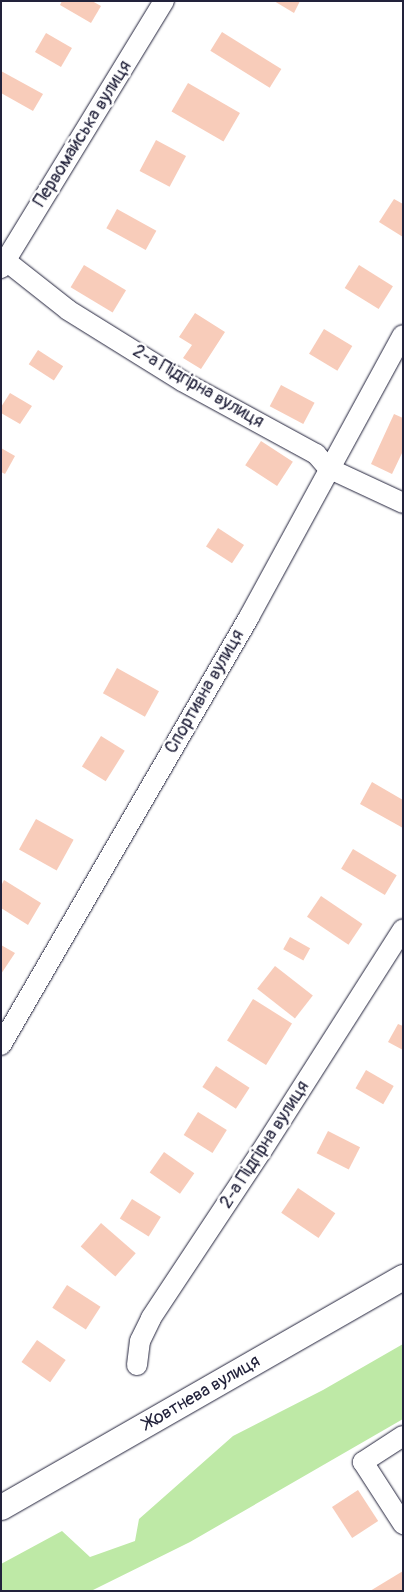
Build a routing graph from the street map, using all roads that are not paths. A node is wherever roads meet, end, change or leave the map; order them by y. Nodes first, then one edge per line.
1 (164, 1) edge
2 (3, 262) edge
3 (403, 335) edge
4 (328, 468) junction
5 (403, 503) edge
6 (403, 929) edge
7 (1, 1045) edge
8 (403, 1277) edge
9 (136, 1365) dead end
10 (403, 1436) edge
11 (1, 1507) edge
12 (403, 1524) edge

1 - 2 street, Первомайська вулиця
2 - 4 street, 2-а Підгірна вулиця
3 - 4 street, Спортивна вулиця
4 - 5 street, 2-а Підгірна вулиця
4 - 7 street, Спортивна вулиця
6 - 9 street, 2-а Підгірна вулиця
8 - 11 street, Жовтнева вулиця
10 - 12 street

